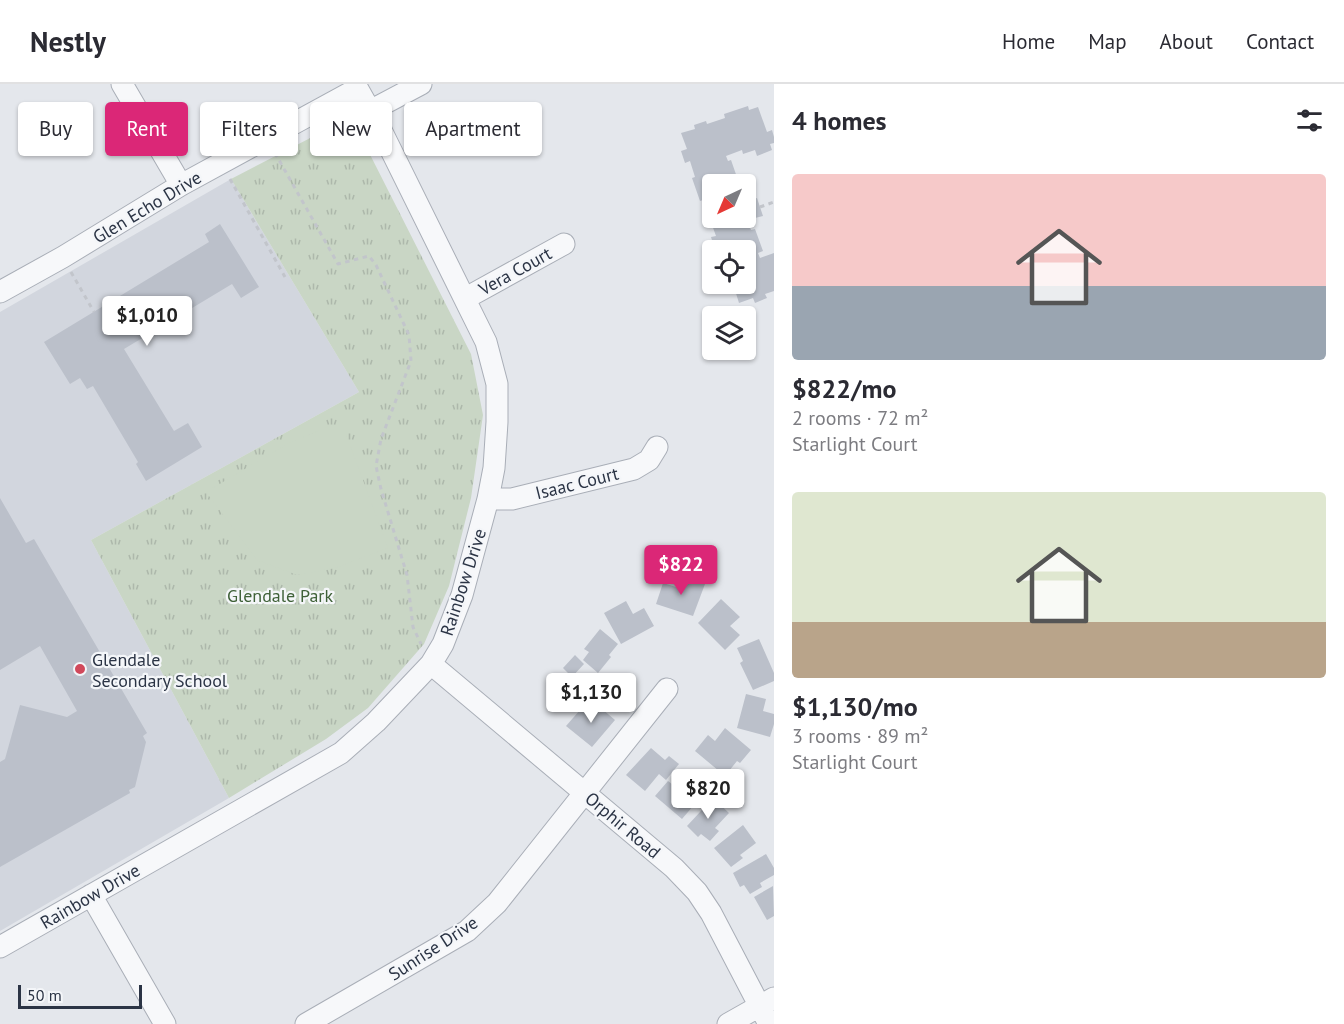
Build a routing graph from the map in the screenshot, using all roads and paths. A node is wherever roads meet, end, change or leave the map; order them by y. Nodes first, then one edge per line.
1 (122, 84) edge
2 (421, 84) edge
3 (356, 87) edge
4 (365, 102) edge
5 (387, 102) edge
6 (298, 121) edge
7 (392, 154) edge
8 (235, 156) edge
9 (277, 156) edge
10 (222, 163) junction
11 (181, 185) junction
12 (774, 202) edge
13 (760, 207) dead end
14 (564, 244) dead end
15 (63, 257) junction
16 (285, 277) dead end
17 (0, 292) edge
18 (466, 298) junction
19 (94, 312) dead end
20 (657, 447) dead end
21 (488, 499) junction
22 (431, 664) junction
23 (667, 689) dead end
24 (585, 794) junction
25 (91, 895) junction
26 (0, 948) edge
27 (768, 1009) edge
28 (165, 1024) edge
29 (306, 1024) edge
30 (729, 1024) edge

1 - 11 street
2 - 5 street
3 - 4 street, Rainbow Drive
3 - 6 street, Glen Echo Drive
7 - 18 street, Rainbow Drive
8 - 10 street, Glen Echo Drive
9 - 22 path
10 - 11 street, Glen Echo Drive
10 - 16 path
11 - 15 street, Glen Echo Drive
12 - 13 path
14 - 18 street, Vera Court
15 - 17 street, Glen Echo Drive
15 - 19 path
18 - 21 street, Rainbow Drive
20 - 21 street, Isaac Court
21 - 22 street, Rainbow Drive
22 - 24 street, Orphir Road
22 - 25 street, Rainbow Drive
23 - 24 street, Sunrise Drive
24 - 27 street, Orphir Road
24 - 29 street, Sunrise Drive
25 - 26 street, Rainbow Drive
25 - 28 street
27 - 30 street

